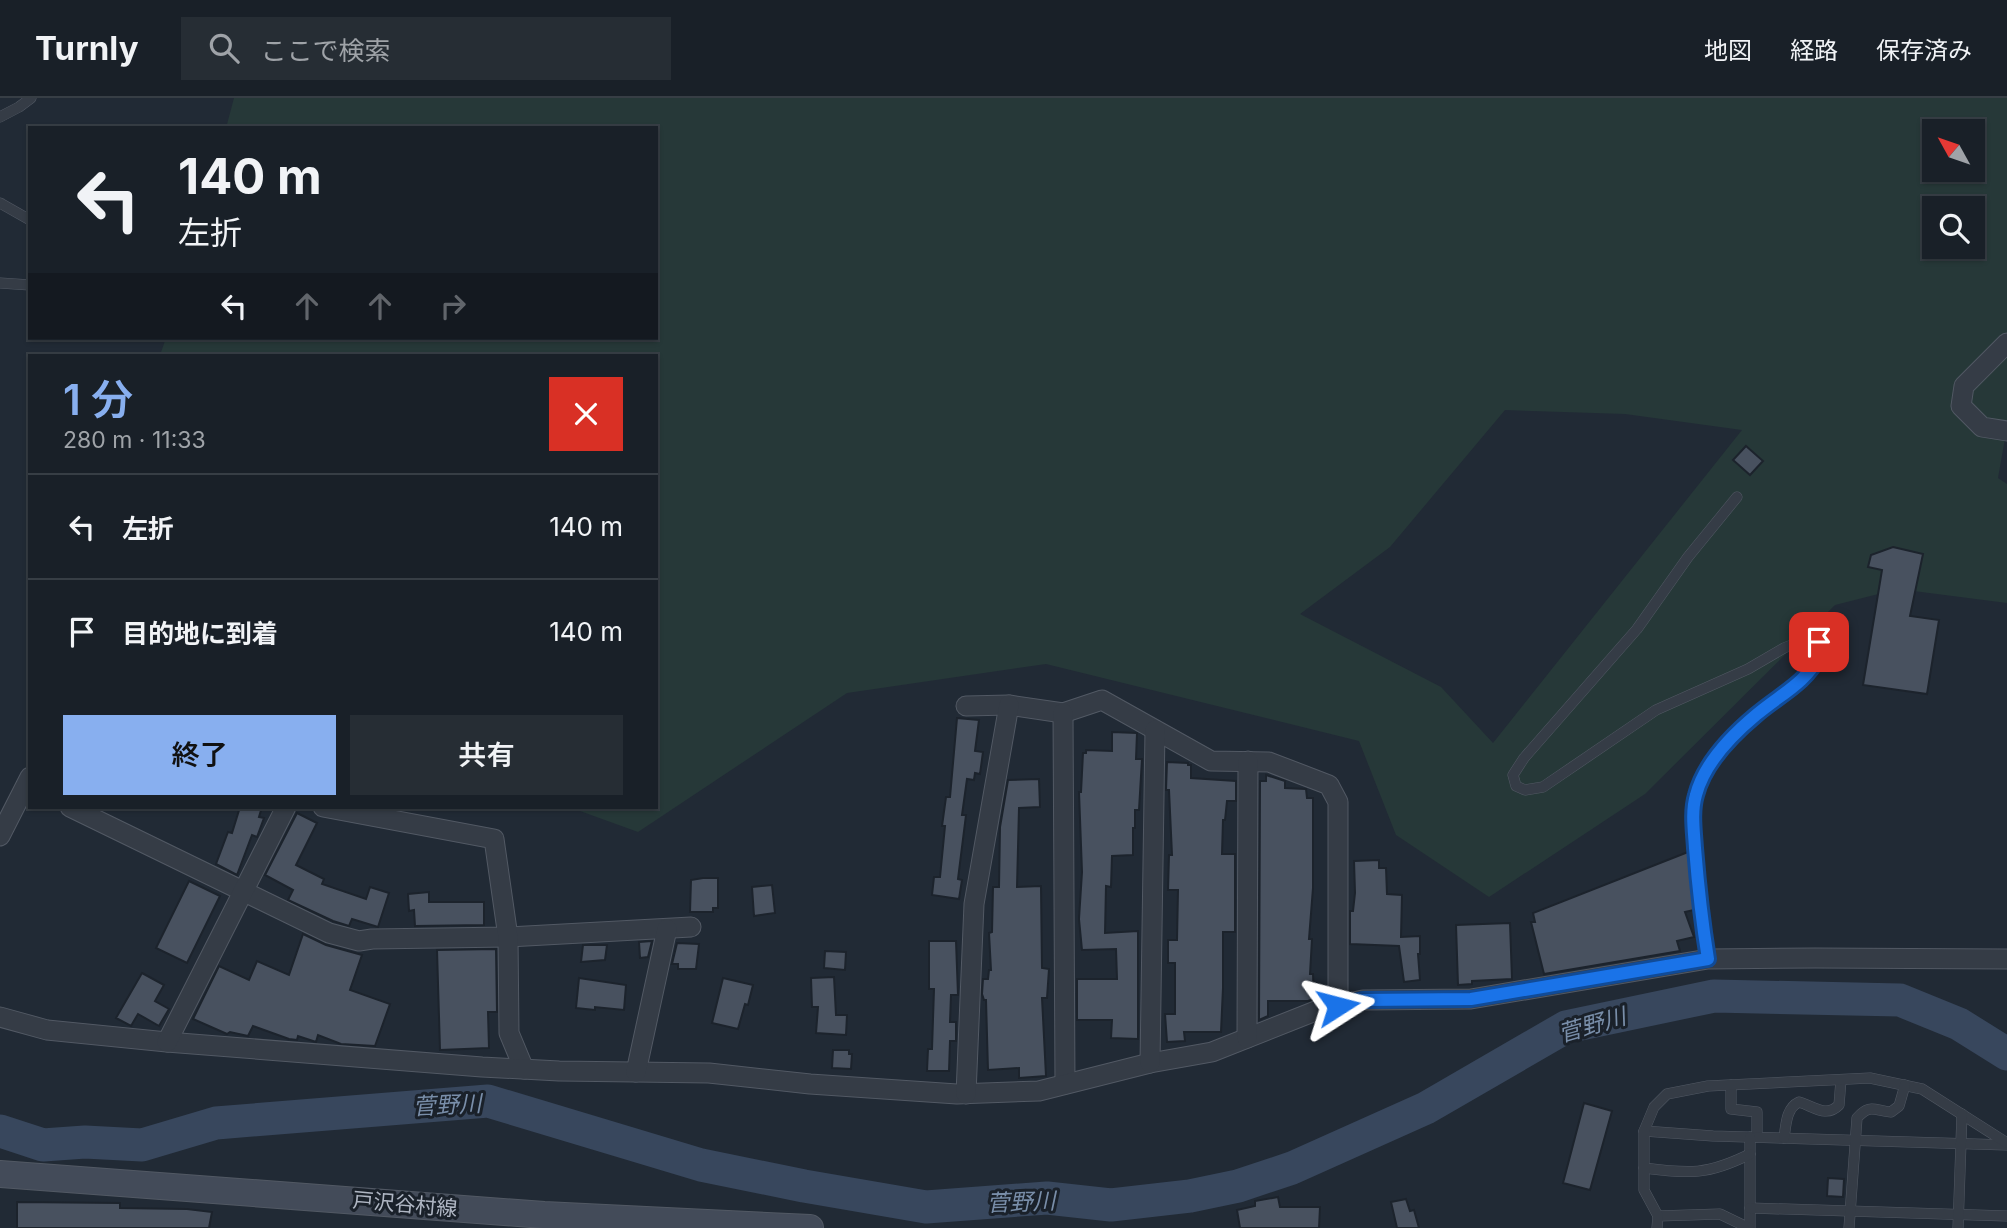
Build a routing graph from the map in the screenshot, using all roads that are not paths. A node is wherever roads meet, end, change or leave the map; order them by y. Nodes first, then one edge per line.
1 (31, 98) edge
2 (0, 117) edge
3 (0, 203) edge
4 (28, 219) edge
5 (0, 283) edge
6 (28, 285) edge
7 (2007, 343) edge
8 (2007, 431) edge
9 (1737, 498) dead end
10 (1009, 705) junction
11 (966, 706) dead end
12 (1063, 713) junction
13 (1155, 730) junction
14 (1248, 761) junction
15 (28, 784) edge
16 (73, 809) edge
17 (285, 809) edge
18 (334, 809) edge
19 (0, 836) edge
20 (244, 891) junction
21 (691, 927) dead end
22 (667, 929) junction
23 (508, 937) junction
24 (1708, 959) junction
25 (2007, 959) edge
26 (1338, 1006) junction
27 (0, 1017) edge
28 (1247, 1038) junction
29 (167, 1042) junction
30 (1150, 1063) junction
31 (524, 1069) junction
32 (636, 1072) junction
33 (1841, 1080) junction
34 (1065, 1084) junction
35 (1731, 1085) junction
36 (1905, 1085) junction
37 (966, 1094) junction
38 (1962, 1114) junction
39 (1644, 1131) junction
40 (1753, 1137) junction
41 (1784, 1138) junction
42 (1855, 1140) junction
43 (1960, 1144) junction
44 (2007, 1144) edge
45 (1750, 1154) junction
46 (1644, 1168) junction
47 (0, 1174) edge
48 (1750, 1209) junction
49 (1850, 1212) junction
50 (1958, 1215) junction
51 (1658, 1216) junction
52 (2007, 1216) edge
53 (810, 1228) edge
54 (1657, 1228) edge
55 (1749, 1228) edge
56 (1849, 1228) edge
57 (1958, 1228) edge

1 - 2 lane
3 - 4 lane
5 - 6 lane
7 - 8 street
9 - 24 lane
10 - 11 street
10 - 12 street
10 - 37 street
12 - 13 street
12 - 34 street
13 - 14 street
13 - 30 street
14 - 26 street
14 - 28 street
15 - 19 street
16 - 20 street
17 - 20 street
18 - 23 street
20 - 23 street
20 - 29 street
21 - 22 street
22 - 23 street
22 - 32 street
23 - 31 street
24 - 25 street
24 - 26 street
26 - 28 street
27 - 29 street
28 - 30 street
29 - 31 street
30 - 34 street
31 - 32 street
32 - 37 street
33 - 35 lane
33 - 36 lane
33 - 41 lane
34 - 37 street
35 - 39 lane
35 - 40 lane
36 - 38 lane
36 - 42 lane
38 - 43 lane
38 - 44 lane
39 - 40 lane
39 - 46 lane
40 - 41 lane
40 - 45 lane
41 - 42 lane
42 - 43 lane
42 - 49 lane
43 - 44 lane
43 - 50 lane
45 - 46 lane
45 - 48 lane
46 - 51 lane
47 - 53 main road, 戸沢谷村線
48 - 49 lane
48 - 55 lane
49 - 50 lane
49 - 56 lane
50 - 52 lane
50 - 57 lane
51 - 54 lane
51 - 55 lane

